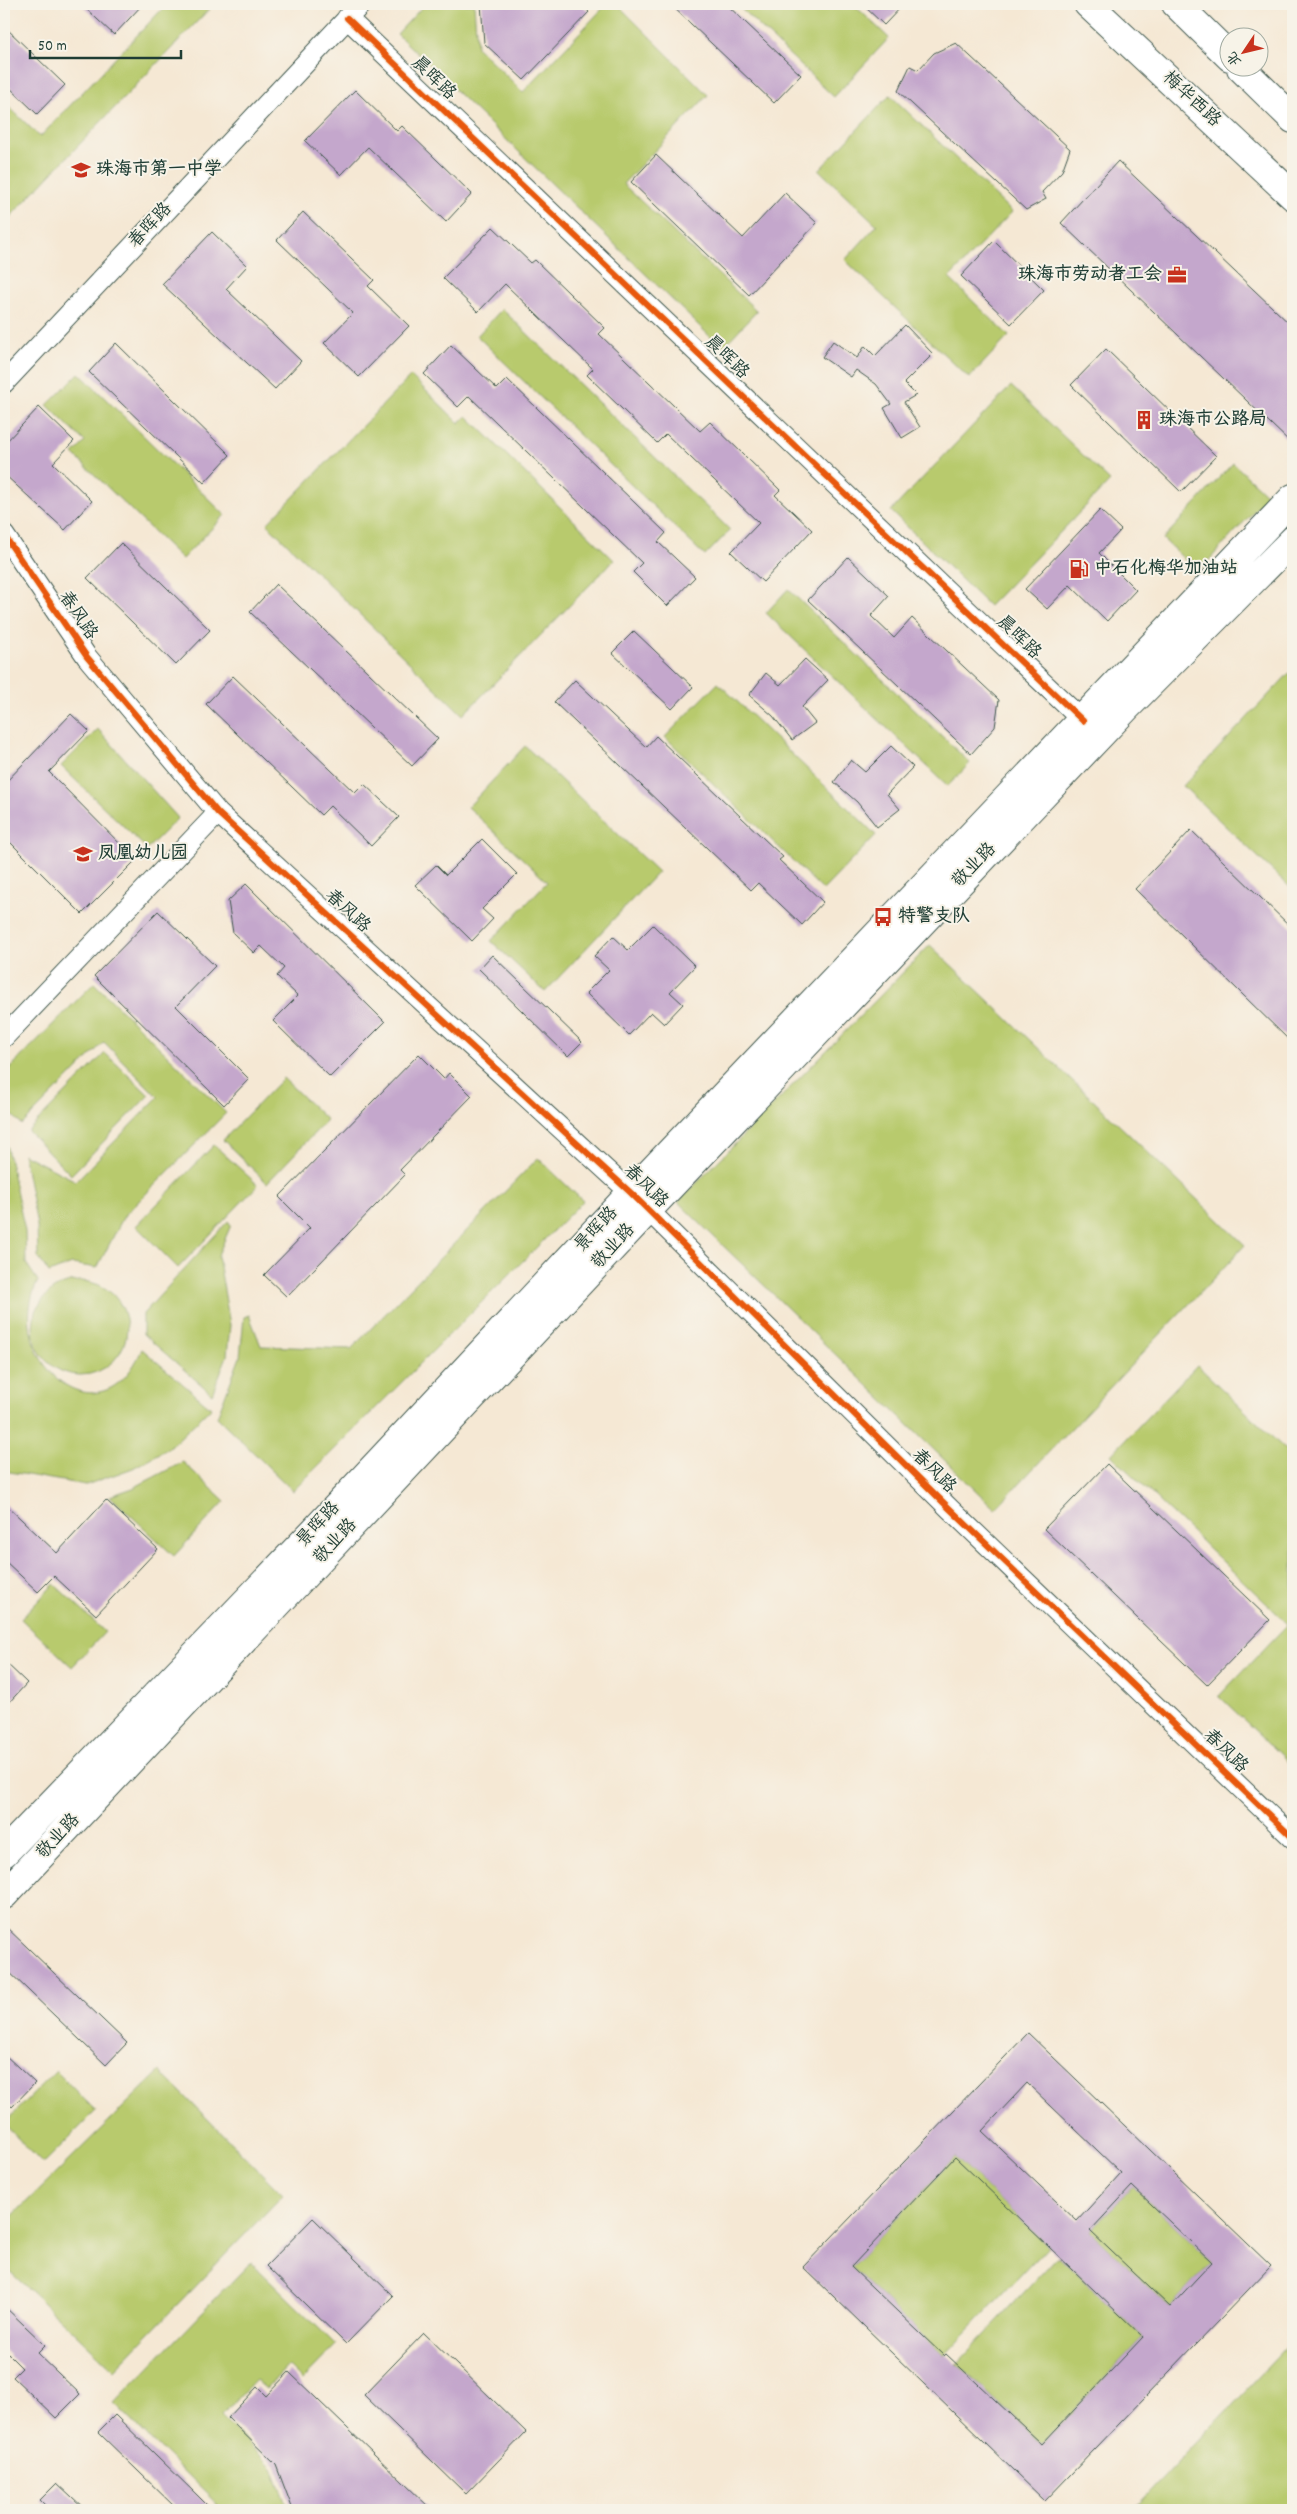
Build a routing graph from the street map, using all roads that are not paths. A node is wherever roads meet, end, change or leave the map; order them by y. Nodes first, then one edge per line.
1 (361, 4) edge
2 (1088, 4) edge
3 (1176, 4) edge
4 (347, 18) junction
5 (1220, 46) edge
6 (1251, 78) edge
7 (1293, 120) edge
8 (1293, 196) edge
9 (4, 383) edge
10 (1293, 498) edge
11 (4, 535) edge
12 (1293, 540) edge
13 (1083, 721) junction
14 (218, 813) junction
15 (4, 1037) edge
16 (639, 1202) junction
17 (1293, 1838) edge
18 (4, 1853) edge
19 (4, 1895) edge

1 - 4 street, 春晖路
2 - 8 main road, 梅华西路
3 - 5 main road
4 - 9 street, 春晖路
4 - 13 street, 晨晖路
6 - 7 main road
10 - 13 main road, 敬业路
11 - 14 street, 春风路
12 - 16 main road, 敬业路
13 - 16 main road, 敬业路
14 - 15 street
14 - 16 street, 春风路
16 - 17 street, 春风路
16 - 18 main road, 景晖路
16 - 19 main road, 敬业路

